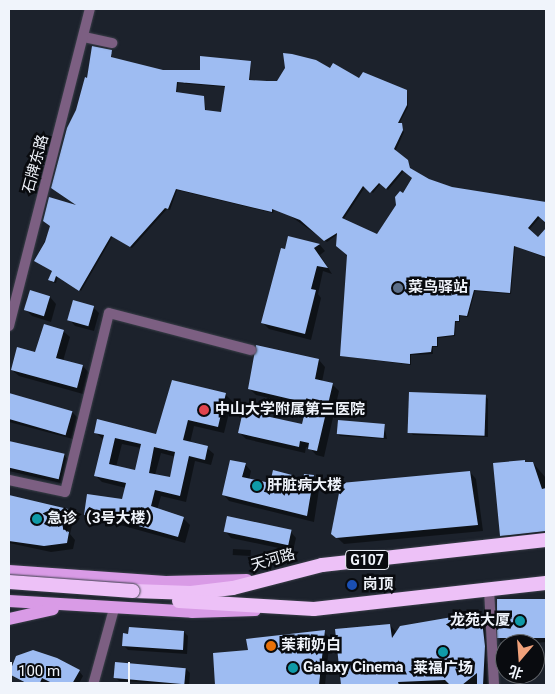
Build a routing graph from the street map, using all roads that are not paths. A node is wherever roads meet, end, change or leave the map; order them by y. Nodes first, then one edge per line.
1 (90, 9) edge
2 (84, 36) junction
3 (112, 43) dead end
4 (9, 326) edge
5 (251, 350) dead end
6 (9, 480) edge
7 (546, 540) edge
8 (9, 571) edge
9 (57, 575) junction
10 (262, 580) junction
11 (9, 582) edge
12 (546, 583) edge
13 (489, 589) junction
14 (9, 590) edge
15 (133, 596) junction
16 (9, 602) edge
17 (52, 605) junction
18 (66, 606) junction
19 (114, 609) junction
20 (274, 609) junction
21 (9, 619) edge
22 (97, 684) edge
23 (494, 685) edge

1 - 2 street, 石牌东路
2 - 3 street
2 - 4 street, 石牌东路
5 - 6 street
7 - 10 highway, 天河路 / G107
8 - 9 main road
9 - 10 main road
9 - 17 main road
10 - 15 highway, 天河路 / G107
11 - 15 highway, 天河路 / G107, bridge
12 - 13 highway, 天河路 / G107
13 - 20 highway, 天河路 / G107
13 - 23 street
14 - 15 highway, 天河路 / G107
15 - 20 highway, 天河路 / G107
16 - 17 main road
17 - 18 main road
18 - 19 main road
18 - 21 main road
19 - 20 main road
19 - 22 street

